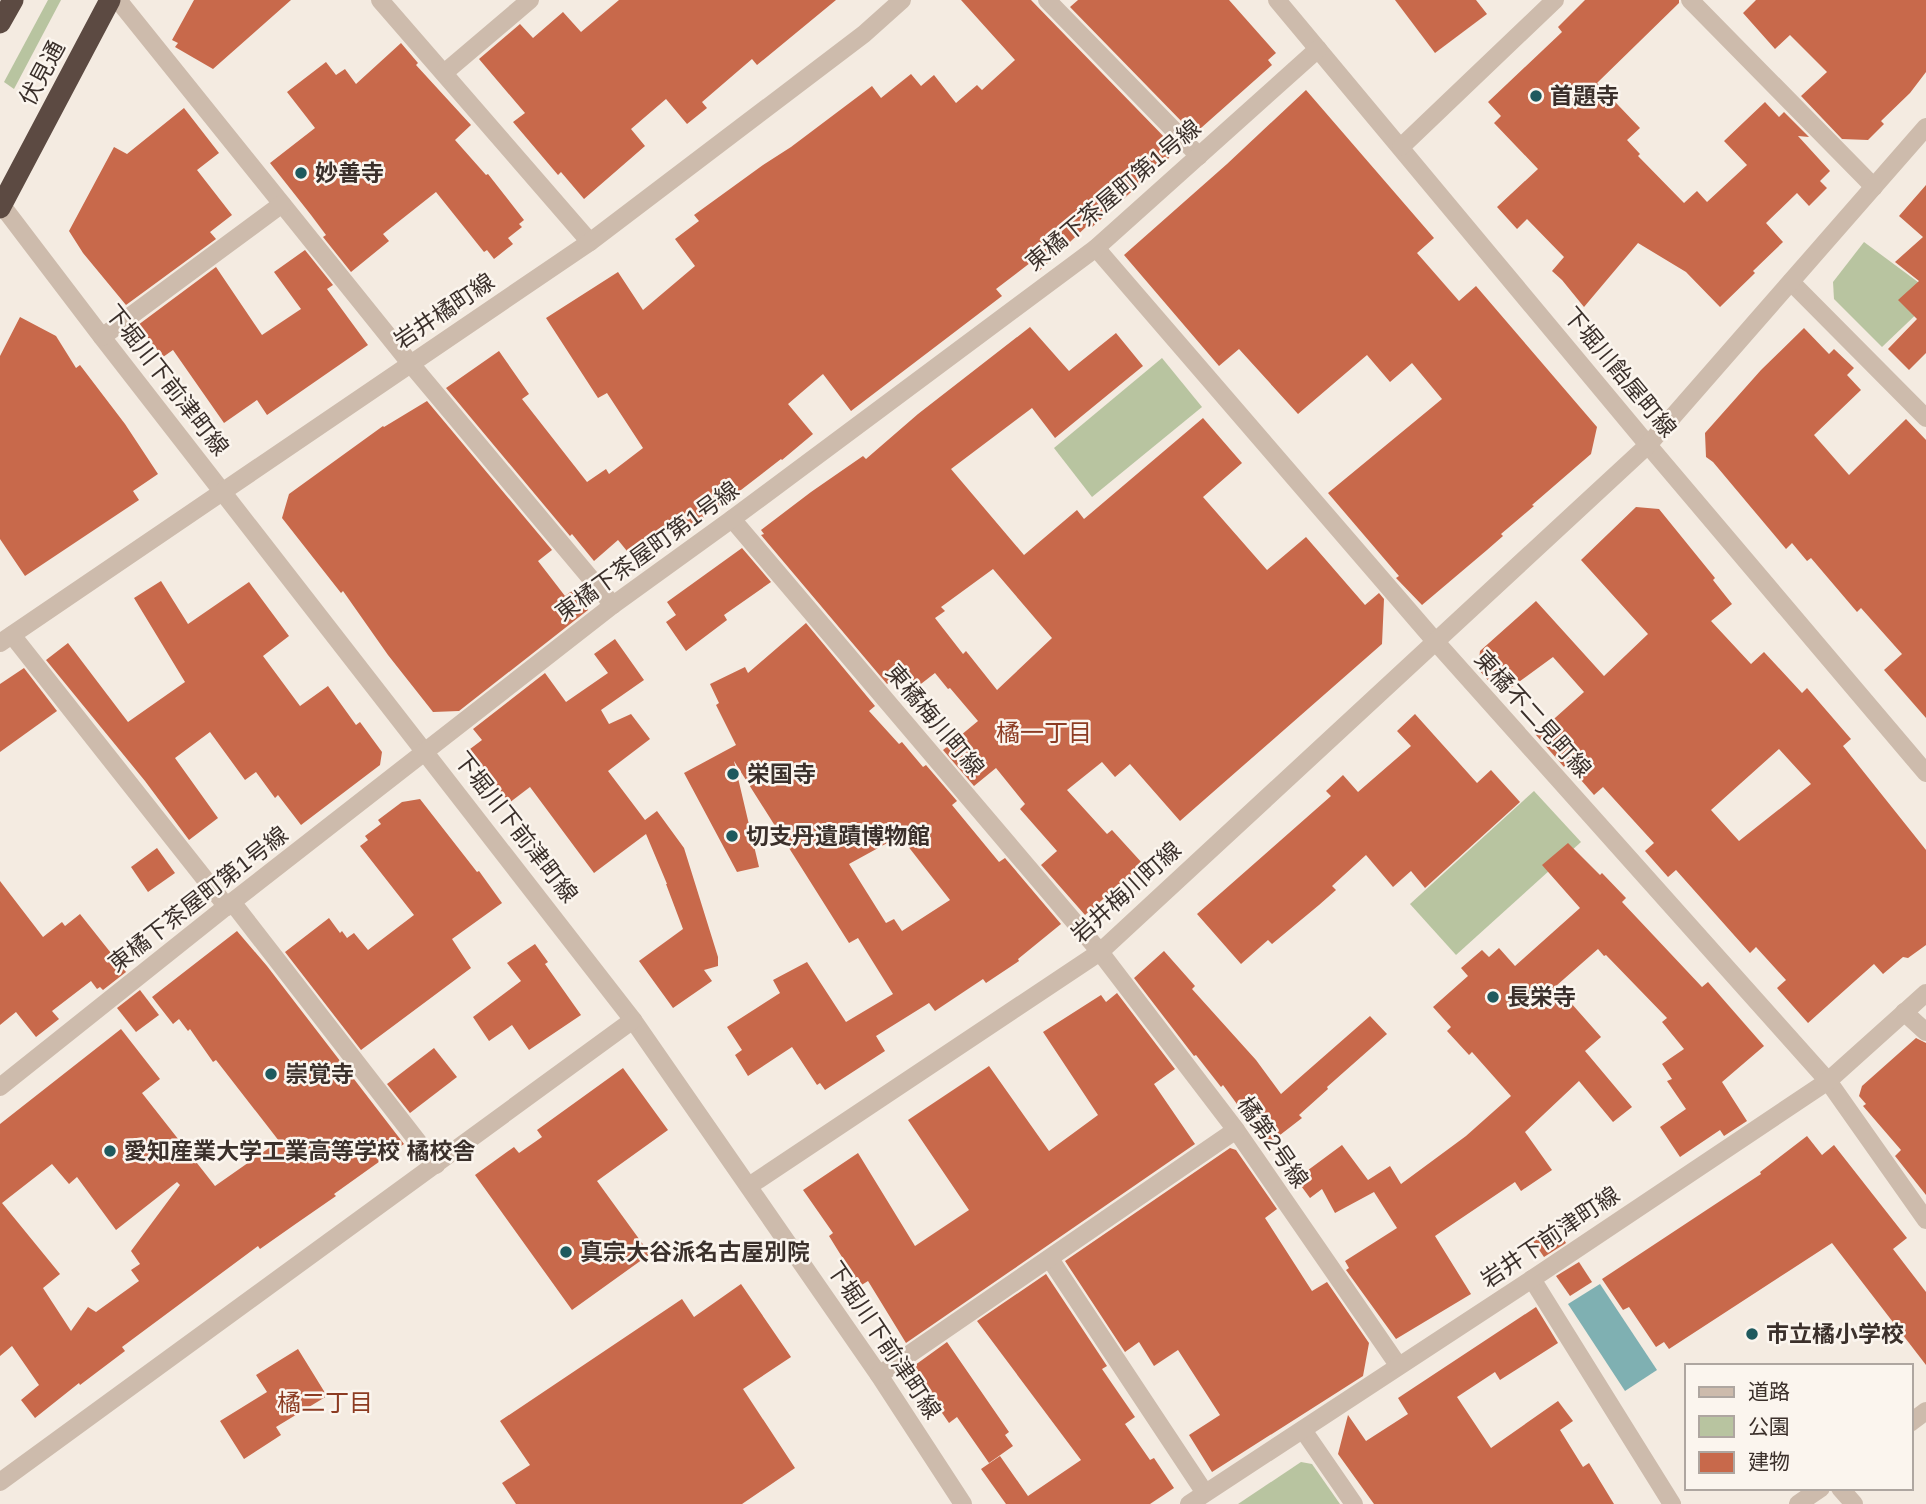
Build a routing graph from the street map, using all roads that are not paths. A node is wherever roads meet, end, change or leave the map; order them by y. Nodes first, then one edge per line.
1 (13, 0) edge
2 (110, 0) edge
3 (118, 0) edge
4 (380, 0) edge
5 (530, 0) edge
6 (902, 0) edge
7 (1047, 0) edge
8 (1277, 0) edge
9 (1555, 0) edge
10 (1690, 0) edge
11 (0, 23) edge
12 (1318, 50) junction
13 (444, 74) junction
14 (1926, 127) edge
15 (1401, 147) junction
16 (1199, 156) junction
17 (1874, 187) junction
18 (282, 204) junction
19 (1, 205) edge
20 (590, 242) junction
21 (1096, 248) junction
22 (1791, 282) junction
23 (102, 337) junction
24 (410, 363) junction
25 (1926, 418) edge
26 (1648, 445) junction
27 (223, 492) junction
28 (732, 519) junction
29 (613, 605) junction
30 (6, 639) edge
31 (1435, 641) junction
32 (426, 751) junction
33 (1926, 773) edge
34 (229, 904) junction
35 (1100, 952) junction
36 (1926, 993) edge
37 (1904, 1012) junction
38 (634, 1020) junction
39 (1926, 1032) edge
40 (1828, 1081) junction
41 (0, 1087) edge
42 (1236, 1130) junction
43 (436, 1165) junction
44 (749, 1186) junction
45 (1926, 1220) edge
46 (1050, 1259) junction
47 (1532, 1279) junction
48 (1398, 1366) junction
49 (879, 1375) junction
50 (1303, 1430) junction
51 (0, 1482) edge
52 (1818, 1490) edge
53 (1842, 1490) edge
54 (1205, 1493) junction
55 (963, 1504) edge
56 (1189, 1504) edge
57 (1354, 1504) edge
58 (1672, 1504) edge
59 (1798, 1504) edge
60 (1854, 1504) edge

1 - 11 highway
2 - 19 highway, 伏見通
3 - 18 street
4 - 13 street
5 - 13 street
6 - 20 street, 岩井橘町線
7 - 16 street
8 - 12 street, 下堀川飴屋町線
9 - 15 street
10 - 17 street
12 - 15 street, 下堀川飴屋町線
12 - 16 street, 東橘下茶屋町第1号線
13 - 20 street
14 - 17 street, 岩井梅川町線
15 - 26 street, 下堀川飴屋町線
16 - 21 street, 東橘下茶屋町第1号線
17 - 22 street, 岩井梅川町線
18 - 23 street
18 - 24 street
19 - 23 street, 下堀川下前津町線
20 - 24 street, 岩井橘町線
21 - 28 street, 東橘下茶屋町第1号線
21 - 31 street, 東橘不二見町線
22 - 25 street
22 - 26 street, 岩井梅川町線
23 - 27 street, 下堀川下前津町線
24 - 27 street, 岩井橘町線
24 - 29 street
26 - 31 street, 岩井梅川町線
26 - 33 street, 下堀川飴屋町線
27 - 30 street, 岩井橘町線
27 - 32 street, 下堀川下前津町線
28 - 29 street, 東橘下茶屋町第1号線
28 - 35 street, 東橘梅川町線
29 - 32 street, 東橘下茶屋町第1号線
30 - 34 street
31 - 35 street, 岩井梅川町線
31 - 40 street, 東橘不二見町線
32 - 34 street, 東橘下茶屋町第1号線
32 - 38 street, 下堀川下前津町線
34 - 41 street, 東橘下茶屋町第1号線
34 - 43 street
35 - 42 street, 橘第2号線
35 - 44 street, 岩井梅川町線
36 - 37 street, 岩井下前津町線
37 - 39 street
37 - 40 street, 岩井下前津町線
38 - 43 street
38 - 44 street, 下堀川下前津町線
40 - 45 street, 東橘不二見町線
40 - 47 street, 岩井下前津町線
42 - 46 street
42 - 48 street, 橘第2号線
43 - 51 street
44 - 49 street, 下堀川下前津町線
46 - 49 street
46 - 54 street
47 - 48 street, 岩井下前津町線
47 - 58 street
48 - 50 street, 岩井下前津町線
49 - 55 street, 下堀川下前津町線
50 - 54 street, 岩井下前津町線
50 - 57 street
52 - 59 street
53 - 60 street
54 - 56 street, 岩井下前津町線

